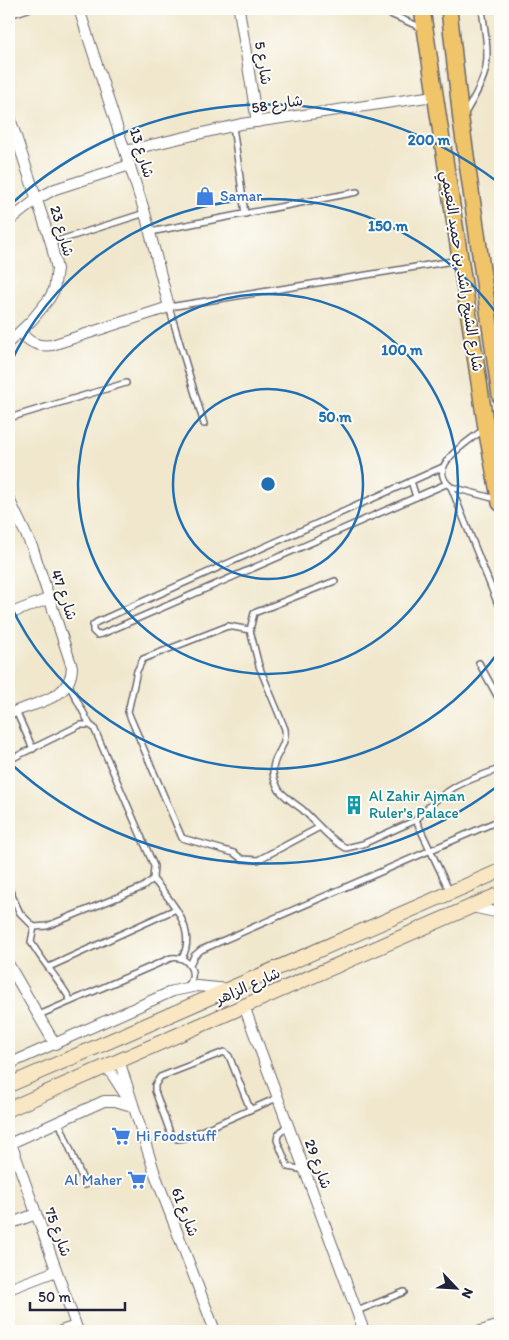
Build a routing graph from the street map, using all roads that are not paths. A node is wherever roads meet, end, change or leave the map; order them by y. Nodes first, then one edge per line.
1 (28, 9) edge
2 (79, 9) edge
3 (239, 9) edge
4 (379, 9) edge
5 (422, 9) edge
6 (430, 9) edge
7 (482, 9) edge
8 (449, 11) edge
9 (9, 15) edge
10 (425, 29) junction
11 (434, 96) junction
12 (10, 120) edge
13 (461, 120) junction
14 (257, 122) junction
15 (232, 126) junction
16 (125, 151) junction
17 (130, 165) junction
18 (357, 192) dead end
19 (37, 199) junction
20 (145, 213) junction
21 (245, 214) junction
22 (9, 221) edge
23 (150, 232) junction
24 (51, 243) junction
25 (460, 260) junction
26 (169, 307) junction
27 (21, 332) junction
28 (9, 342) edge
29 (126, 383) dead end
30 (500, 396) edge
31 (9, 418) edge
32 (204, 424) dead end
33 (486, 428) junction
34 (443, 467) junction
35 (411, 481) junction
36 (449, 485) junction
37 (416, 497) junction
38 (9, 502) edge
39 (500, 502) edge
40 (335, 581) dead end
41 (50, 598) junction
42 (497, 602) dead end
43 (9, 614) edge
44 (110, 616) junction
45 (116, 628) junction
46 (250, 630) junction
47 (479, 663) dead end
48 (69, 685) junction
49 (500, 700) edge
50 (12, 712) edge
51 (90, 725) junction
52 (33, 749) junction
53 (9, 760) edge
54 (500, 769) edge
55 (416, 820) junction
56 (500, 820) edge
57 (320, 827) junction
58 (430, 850) junction
59 (500, 871) edge
60 (153, 879) junction
61 (9, 889) edge
62 (450, 893) junction
63 (500, 894) edge
64 (472, 907) junction
65 (176, 909) junction
66 (500, 913) edge
67 (34, 927) junction
68 (312, 952) junction
69 (182, 958) junction
70 (9, 965) edge
71 (190, 965) junction
72 (49, 967) junction
73 (298, 982) junction
74 (186, 987) junction
75 (229, 989) junction
76 (71, 1001) junction
77 (244, 1006) junction
78 (38, 1016) junction
79 (55, 1044) junction
80 (113, 1063) junction
81 (9, 1064) edge
82 (33, 1075) junction
83 (9, 1085) edge
84 (278, 1098) junction
85 (131, 1104) junction
86 (12, 1107) edge
87 (250, 1109) junction
88 (59, 1121) junction
89 (288, 1124) junction
90 (10, 1144) edge
91 (305, 1170) junction
92 (85, 1185) dead end
93 (36, 1214) junction
94 (9, 1224) edge
95 (56, 1271) junction
96 (9, 1289) edge
97 (404, 1292) dead end
98 (357, 1311) junction
99 (500, 1325) edge
100 (77, 1329) edge
101 (61, 1331) edge
102 (215, 1331) edge
103 (364, 1331) edge
104 (481, 1331) edge

1 - 9 lane
2 - 16 street, شارع 13
3 - 14 street, شارع 5
4 - 10 lane
5 - 10 main road, شارع الشيخ راشد بن حميد النعيمي
6 - 8 main road
7 - 13 lane
8 - 13 main road, شارع الشيخ راشد بن حميد النعيمي
10 - 11 main road, شارع الشيخ راشد بن حميد النعيمي
11 - 14 street, شارع 58
11 - 25 main road, شارع الشيخ راشد بن حميد النعيمي
12 - 19 street, شارع 23
13 - 30 main road, شارع الشيخ راشد بن حميد النعيمي
14 - 15 street, شارع 58
15 - 16 street, شارع 58
15 - 21 lane
16 - 17 street, شارع 13
17 - 19 street
17 - 20 street, شارع 13
18 - 21 lane
19 - 22 street
19 - 24 street, شارع 23
20 - 23 street, شارع 13
20 - 24 lane
21 - 23 lane
23 - 26 street, شارع 13
24 - 27 street, شارع 23
25 - 26 lane
25 - 33 main road, شارع الشيخ راشد بن حميد النعيمي
26 - 27 street
26 - 32 lane
27 - 28 street, شارع 23
29 - 31 lane
33 - 34 lane
33 - 39 main road, شارع الشيخ راشد بن حميد النعيمي
34 - 35 lane
34 - 36 lane
35 - 37 lane
35 - 44 lane
36 - 37 lane
36 - 39 lane
36 - 42 lane
37 - 45 lane
38 - 41 street, شارع 47
40 - 46 lane
41 - 43 street
41 - 48 street, شارع 47
44 - 45 lane
44 - 45 lane
46 - 57 lane
46 - 57 lane
47 - 49 lane
48 - 50 street
48 - 51 lane
50 - 52 lane
51 - 52 lane
51 - 60 lane
52 - 53 lane
54 - 55 lane
55 - 57 lane
55 - 58 lane
56 - 58 lane
58 - 62 lane
58 - 71 lane
59 - 62 main road, شارع الزاهر
60 - 65 lane
60 - 67 lane
61 - 67 lane
62 - 68 main road, شارع الزاهر
63 - 64 main road, شارع الزاهر
64 - 66 street
64 - 73 main road, شارع الزاهر
65 - 69 lane
65 - 72 lane
67 - 72 lane
68 - 73 main road
68 - 75 main road, شارع الزاهر
69 - 71 lane
69 - 76 lane
70 - 78 street
71 - 74 lane
72 - 76 lane
73 - 77 main road, شارع الزاهر
74 - 75 street
74 - 79 street
75 - 82 main road, شارع الزاهر
76 - 78 lane
77 - 80 main road, شارع الزاهر
77 - 84 street, شارع 29
78 - 79 street
79 - 81 street
80 - 85 street, شارع 61
80 - 86 main road, شارع الزاهر
82 - 83 main road, شارع الزاهر
82 - 86 main road
84 - 87 lane
84 - 89 street, شارع 29
85 - 88 street
85 - 102 street, شارع 61
87 - 87 lane
88 - 90 street
88 - 92 lane
89 - 91 street, شارع 29
89 - 91 lane
90 - 93 street, شارع 75
91 - 98 street, شارع 29
93 - 94 street
93 - 95 street, شارع 75
95 - 96 street
95 - 100 street, شارع 75
97 - 98 lane
98 - 103 street, شارع 29
99 - 104 street
100 - 101 street

